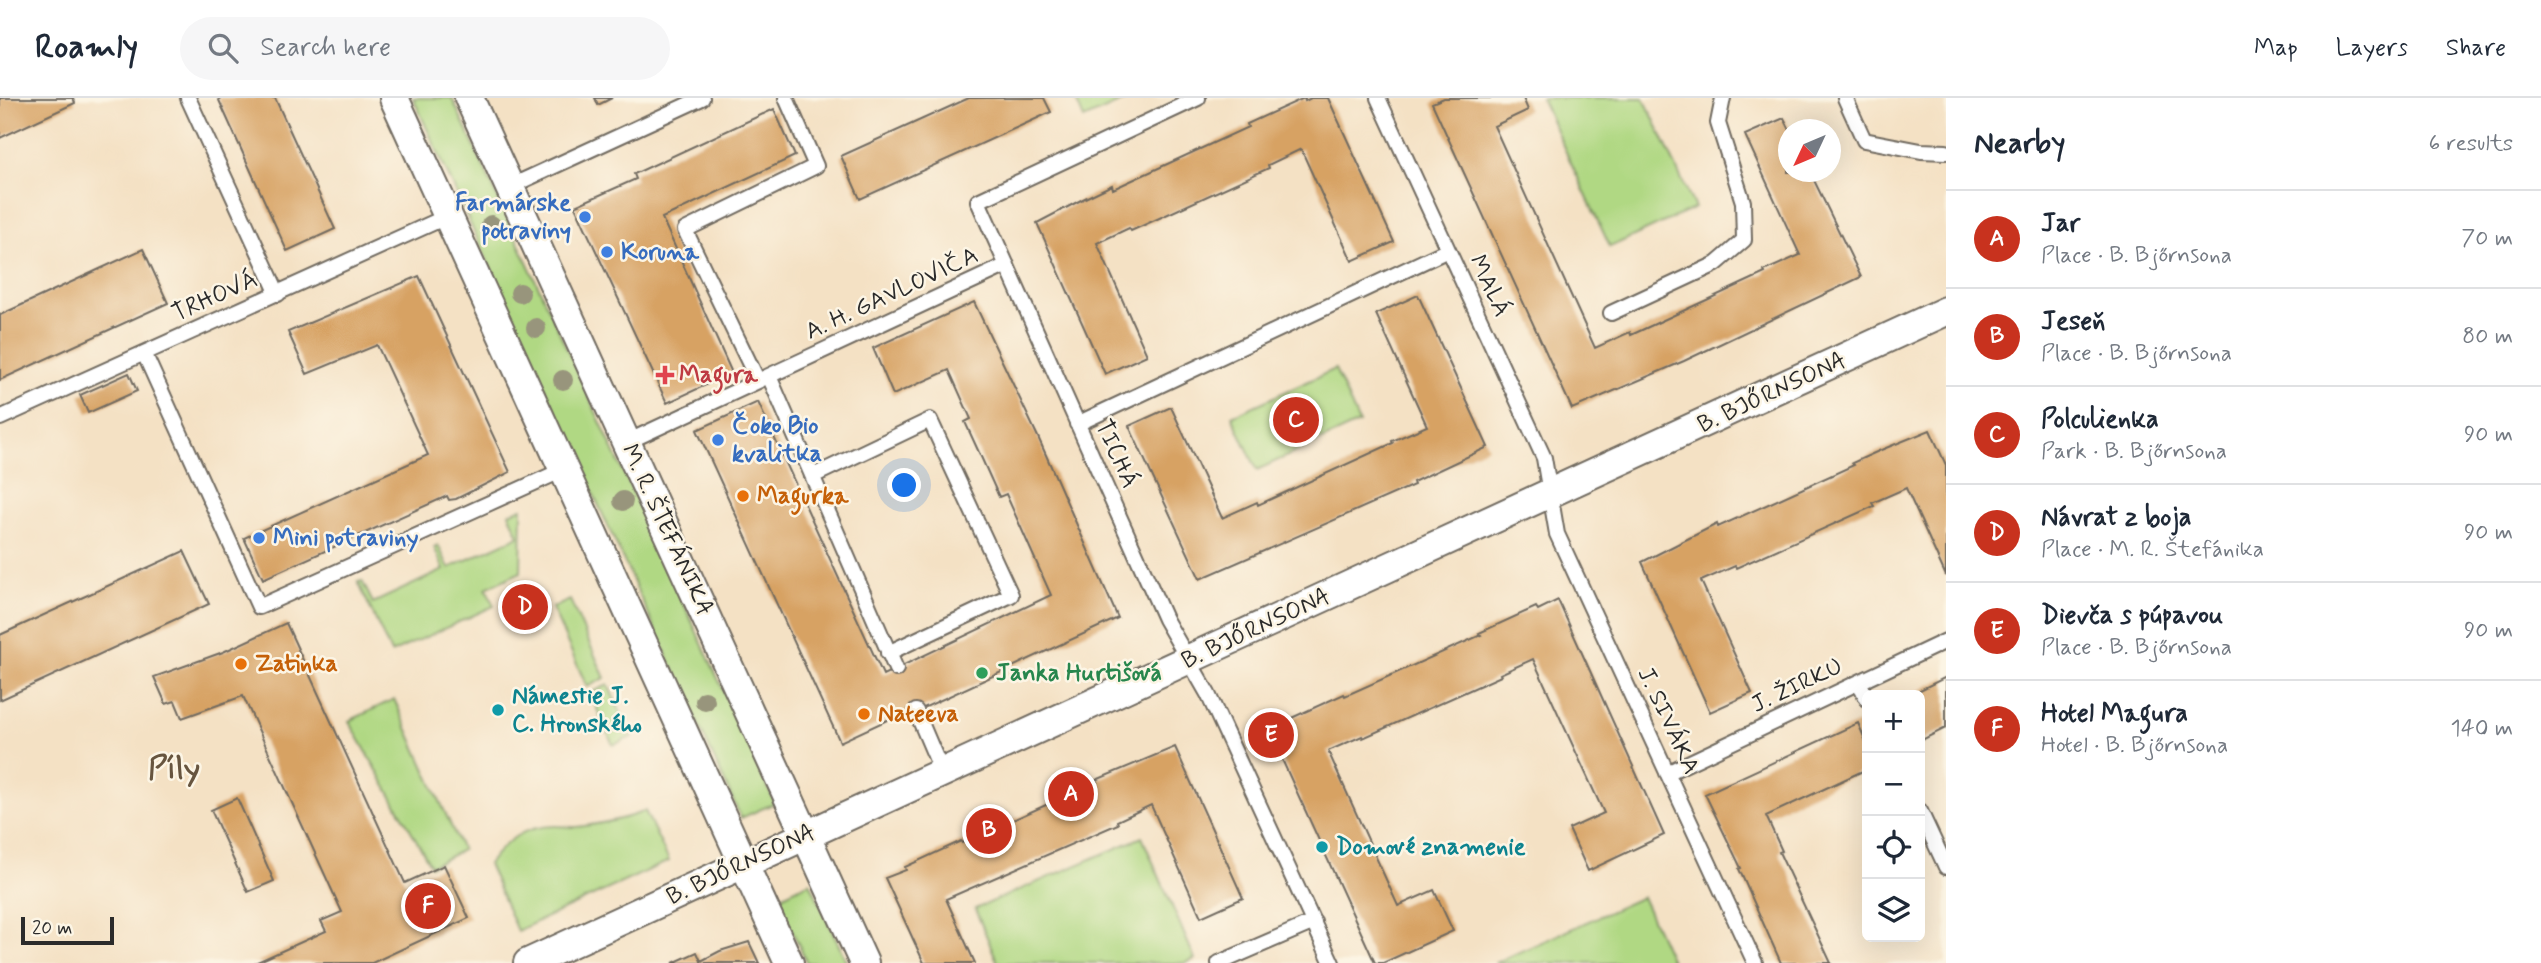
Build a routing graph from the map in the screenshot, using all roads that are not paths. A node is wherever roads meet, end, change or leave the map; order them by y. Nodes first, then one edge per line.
1 (188, 98) edge
2 (394, 98) edge
3 (469, 98) edge
4 (702, 98) edge
5 (786, 98) edge
6 (1198, 98) edge
7 (1378, 98) edge
8 (1723, 98) edge
9 (1845, 98) edge
10 (1946, 152) edge
11 (509, 187) junction
12 (448, 216) junction
13 (1448, 250) junction
14 (1007, 265) junction
15 (278, 294) junction
16 (1946, 311) edge
17 (1611, 313) dead end
18 (144, 353) junction
19 (763, 379) junction
20 (0, 418) edge
21 (1077, 424) junction
22 (627, 442) junction
23 (565, 470) junction
24 (813, 476) junction
25 (1549, 495) junction
26 (1946, 641) edge
27 (888, 653) junction
28 (1188, 660) junction
29 (896, 669) dead end
30 (1859, 682) junction
31 (1863, 690) edge
32 (916, 711) dead end
33 (942, 772) junction
34 (1667, 773) junction
35 (1922, 816) edge
36 (807, 834) junction
37 (743, 864) junction
38 (1946, 867) edge
39 (1314, 922) junction
40 (528, 963) edge
41 (789, 963) edge
42 (864, 963) edge
43 (1219, 963) edge
44 (1332, 963) edge
45 (1755, 963) edge

1 - 15 lane
2 - 12 street
3 - 11 street, M. R. ŠTEFÁNIKA
4 - 11 lane
5 - 19 lane
6 - 14 lane, A. H. GAVLOVIČA
7 - 13 lane, MALÁ
8 - 17 lane
9 - 10 lane
11 - 22 street, M. R. ŠTEFÁNIKA
12 - 15 lane, TRHOVÁ
12 - 23 street
13 - 21 lane
13 - 25 lane, MALÁ
14 - 19 lane, A. H. GAVLOVIČA
14 - 21 lane, TICHÁ
15 - 18 lane, TRHOVÁ
16 - 25 street, B. BJŐRNSONA
18 - 20 lane, TRHOVÁ
18 - 23 lane
19 - 22 lane, A. H. GAVLOVIČA
19 - 24 lane
21 - 28 lane, TICHÁ
22 - 36 street, M. R. ŠTEFÁNIKA
23 - 37 street
24 - 27 lane
24 - 27 lane
25 - 28 street, B. BJŐRNSONA
25 - 34 lane, J. SIVÁKA
26 - 30 lane, J. ŽIRKU
27 - 29 lane
28 - 33 street, B. BJŐRNSONA
28 - 39 lane, TICHÁ
30 - 31 lane
30 - 34 lane, J. ŽIRKU
32 - 33 lane
33 - 36 street, B. BJŐRNSONA
34 - 45 lane, J. SIVÁKA
35 - 38 lane
36 - 37 street, B. BJŐRNSONA
36 - 42 street, M. R. ŠTEFÁNIKA
37 - 40 street, B. BJŐRNSONA
37 - 41 street
39 - 43 lane
39 - 44 lane, TICHÁ

